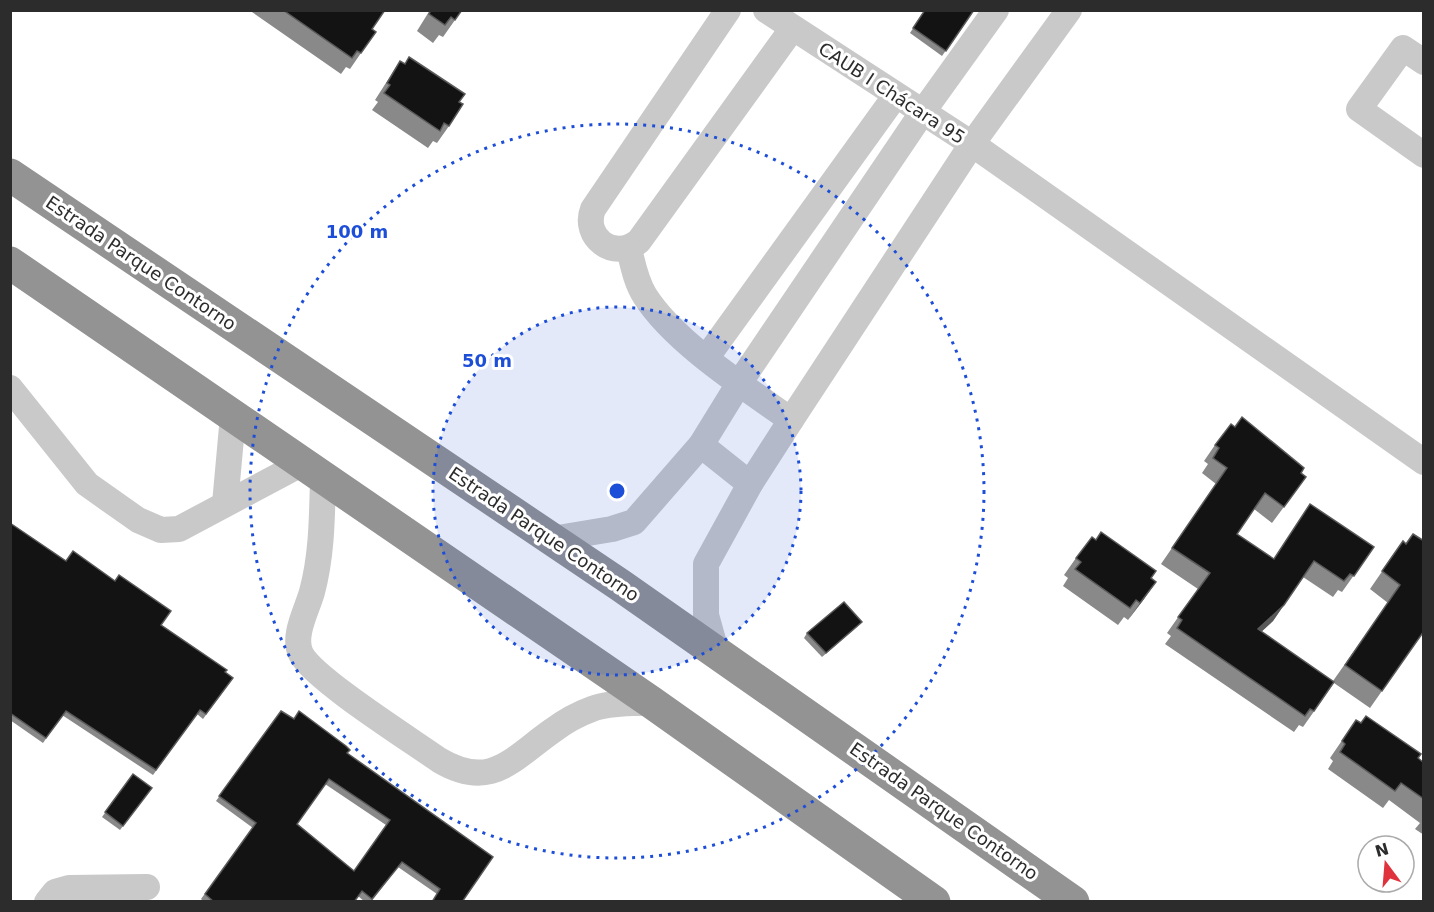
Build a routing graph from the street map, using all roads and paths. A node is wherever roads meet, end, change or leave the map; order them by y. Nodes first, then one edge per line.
1 (728, 10) edge
2 (766, 10) edge
3 (996, 10) edge
4 (1068, 10) edge
5 (792, 29) junction
6 (1424, 62) edge
7 (896, 95) junction
8 (922, 113) junction
9 (972, 144) junction
10 (1424, 155) edge
11 (13, 179) edge
12 (629, 249) junction
13 (10, 263) edge
14 (706, 357) junction
15 (738, 385) junction
16 (10, 388) edge
17 (233, 416) junction
18 (791, 420) junction
19 (700, 445) junction
20 (1424, 462) edge
21 (313, 471) junction
22 (750, 484) junction
23 (225, 504) junction
24 (552, 539) junction
25 (716, 651) junction
26 (651, 702) junction
27 (147, 887) dead end
28 (47, 902) edge
29 (934, 902) edge
30 (1073, 902) edge

1 - 12 street
2 - 5 street, CAUB I Chácara 95
3 - 8 street
4 - 9 street, CAUB I Chácara 95
5 - 7 street, CAUB I Chácara 95
5 - 12 street
6 - 10 street
7 - 8 street, CAUB I Chácara 95
7 - 14 street
8 - 9 street, CAUB I Chácara 95
8 - 15 street
9 - 18 street
9 - 20 street
11 - 24 highway, Estrada Parque Contorno
12 - 14 street
13 - 17 highway
14 - 15 street
15 - 18 street
15 - 19 street
16 - 23 street
17 - 21 highway
17 - 23 street
18 - 22 street
19 - 22 street
19 - 24 street
21 - 23 street
21 - 26 highway
21 - 26 street
22 - 25 street
24 - 25 highway, Estrada Parque Contorno
25 - 30 highway, Estrada Parque Contorno
26 - 29 highway
27 - 28 street

